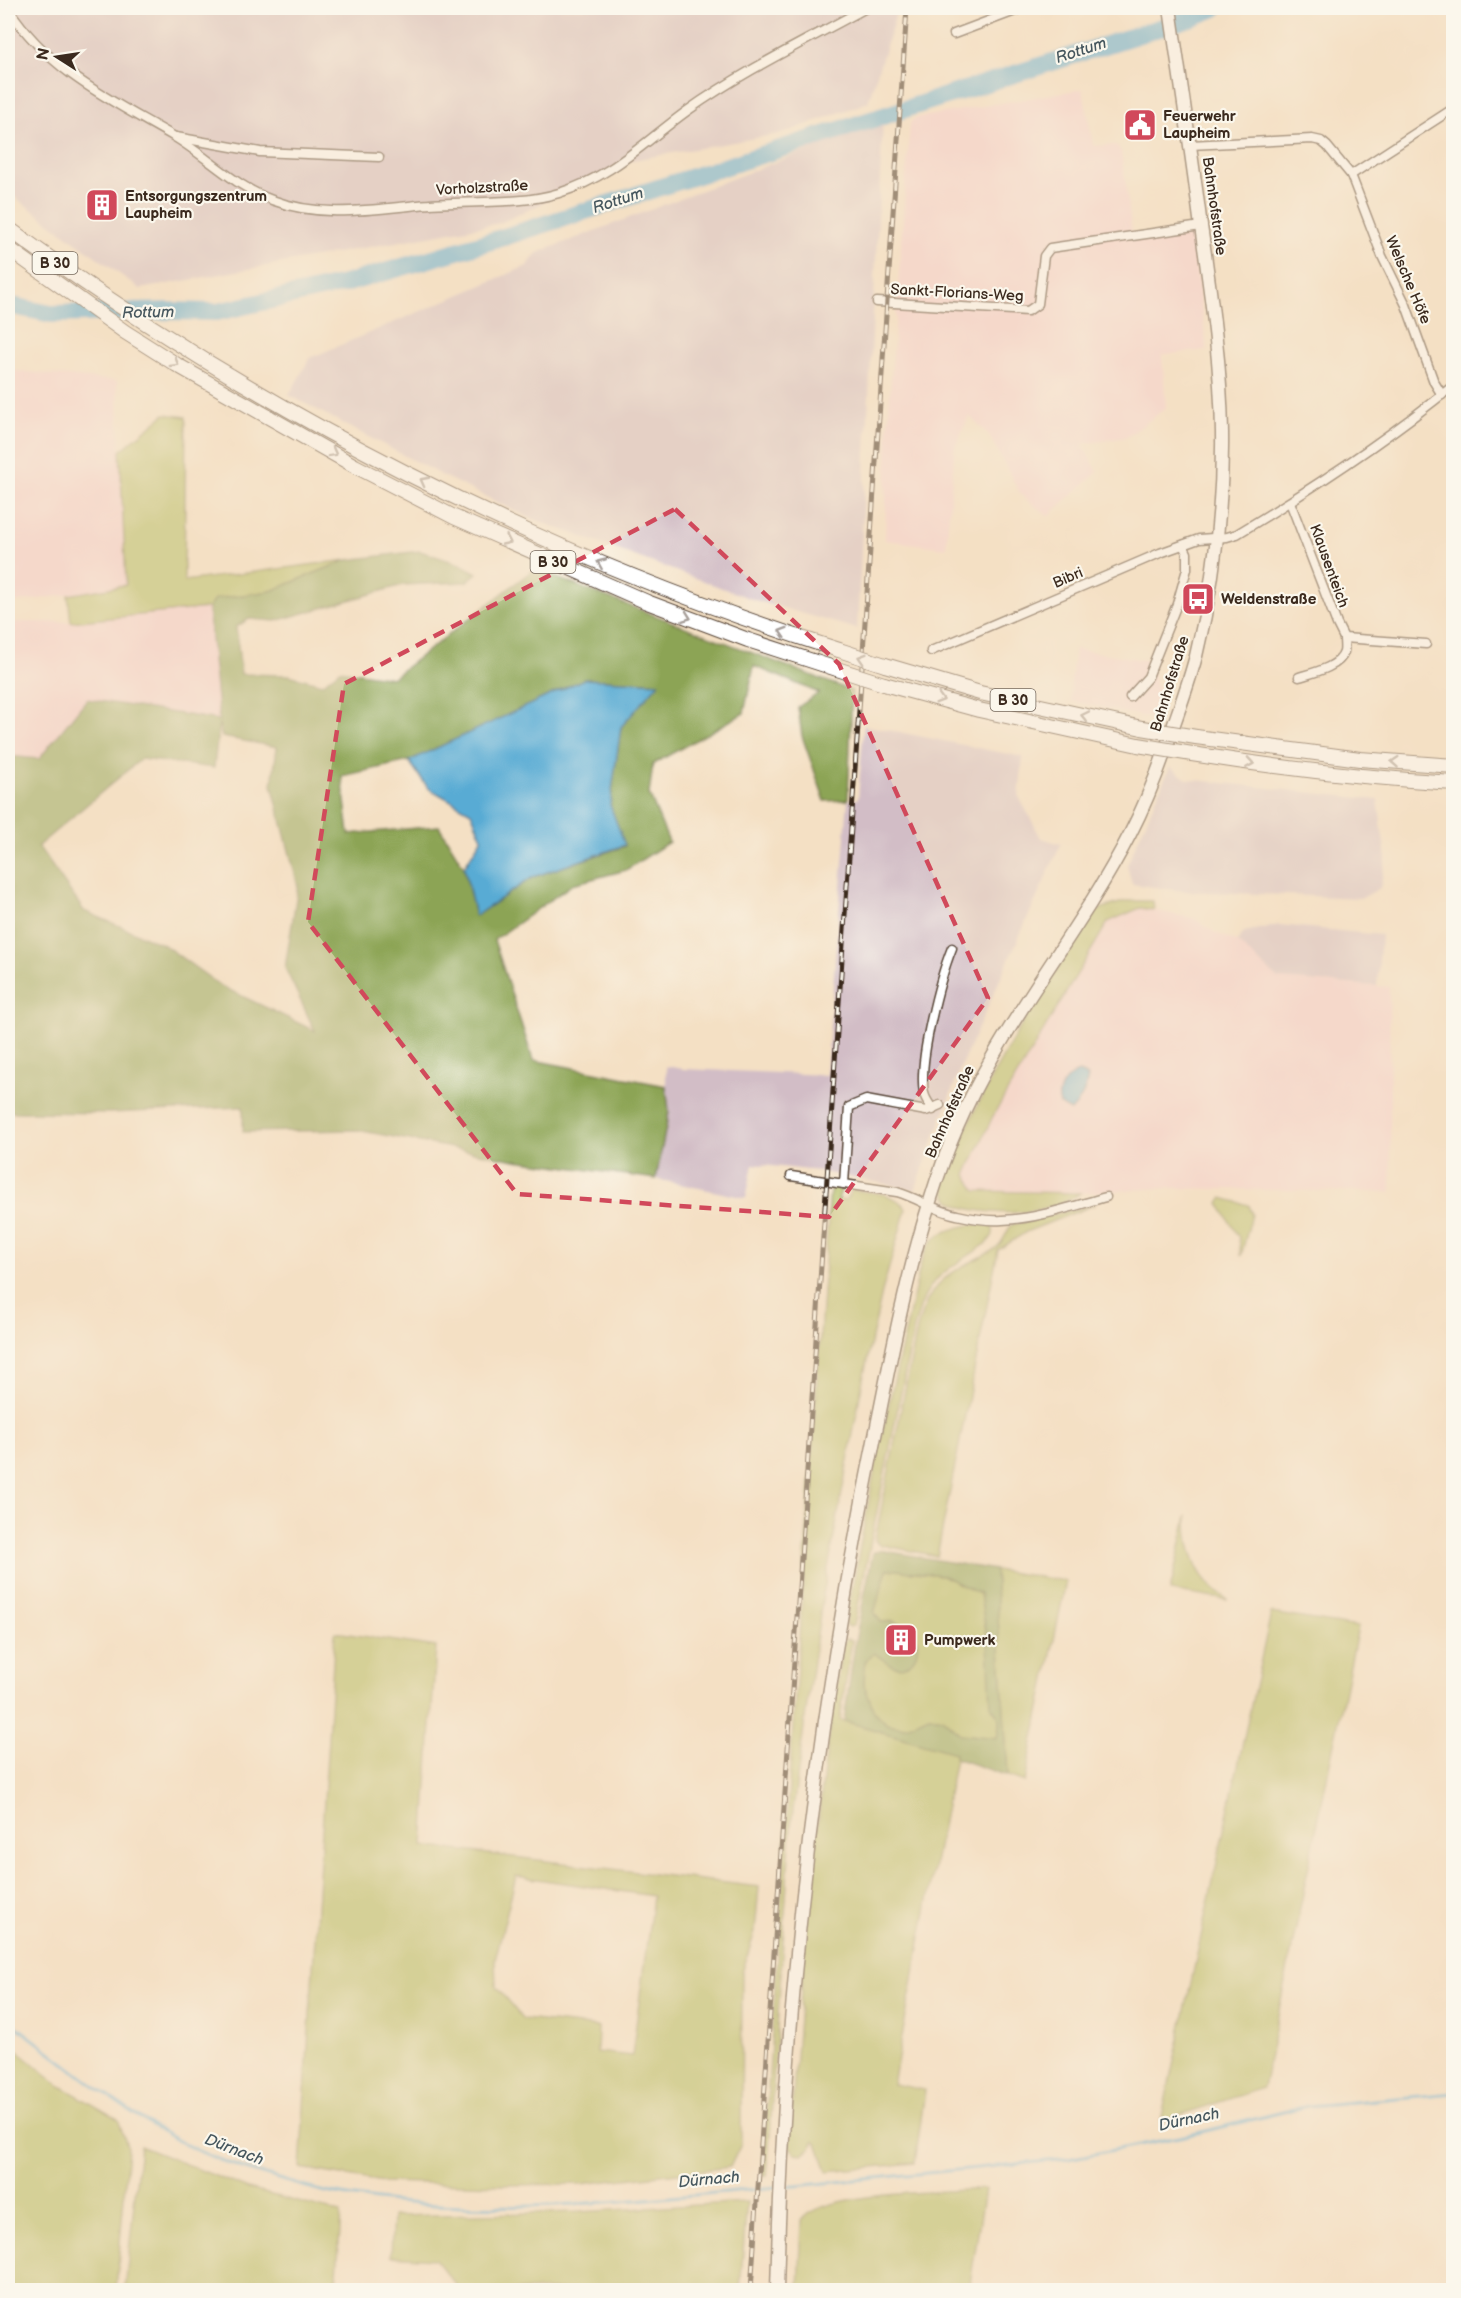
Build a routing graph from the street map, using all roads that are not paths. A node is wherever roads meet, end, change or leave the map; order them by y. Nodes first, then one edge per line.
1 (8, 8) edge
2 (866, 8) edge
3 (1023, 8) edge
4 (1170, 10) edge
5 (954, 34) dead end
6 (1454, 108) edge
7 (175, 137) junction
8 (1190, 146) junction
9 (378, 157) dead end
10 (1351, 175) junction
11 (1201, 226) junction
12 (8, 228) edge
13 (8, 248) edge
14 (877, 302) dead end
15 (1454, 385) edge
16 (1442, 395) junction
17 (1290, 502) junction
18 (1217, 538) junction
19 (1183, 545) junction
20 (1344, 638) junction
21 (1426, 644) dead end
22 (931, 651) dead end
23 (1299, 677) dead end
24 (1130, 697) dead end
25 (1454, 766) edge
26 (1454, 783) edge
27 (952, 948) dead end
28 (791, 1176) dead end
29 (844, 1184) junction
30 (1106, 1197) dead end
31 (928, 1205) junction
32 (777, 2290) edge

1 - 7 street, Vorholzstraße
2 - 7 street, Vorholzstraße
3 - 5 street
4 - 8 main road, Bahnhofstraße
6 - 10 street
7 - 9 street, Vorholzstraße
8 - 10 street, Welsche Höfe
8 - 11 main road, Bahnhofstraße
10 - 16 street, Welsche Höfe
11 - 14 street, Sankt-Florians-Weg
11 - 18 main road, Bahnhofstraße
25 -> 12 highway, B 30, bridge
13 -> 26 highway, B 30, bridge
15 - 16 street
16 - 17 street
17 - 18 street
17 - 20 street, Klausenteich
18 - 19 street, Bibri
18 - 31 main road, Bahnhofstraße
19 - 22 street, Bibri
19 - 24 street, Bahnhofstraße
20 - 21 street
20 - 23 street
27 - 29 street
28 - 29 street
29 - 31 street
30 - 31 street
31 - 32 main road, Bahnhofstraße

